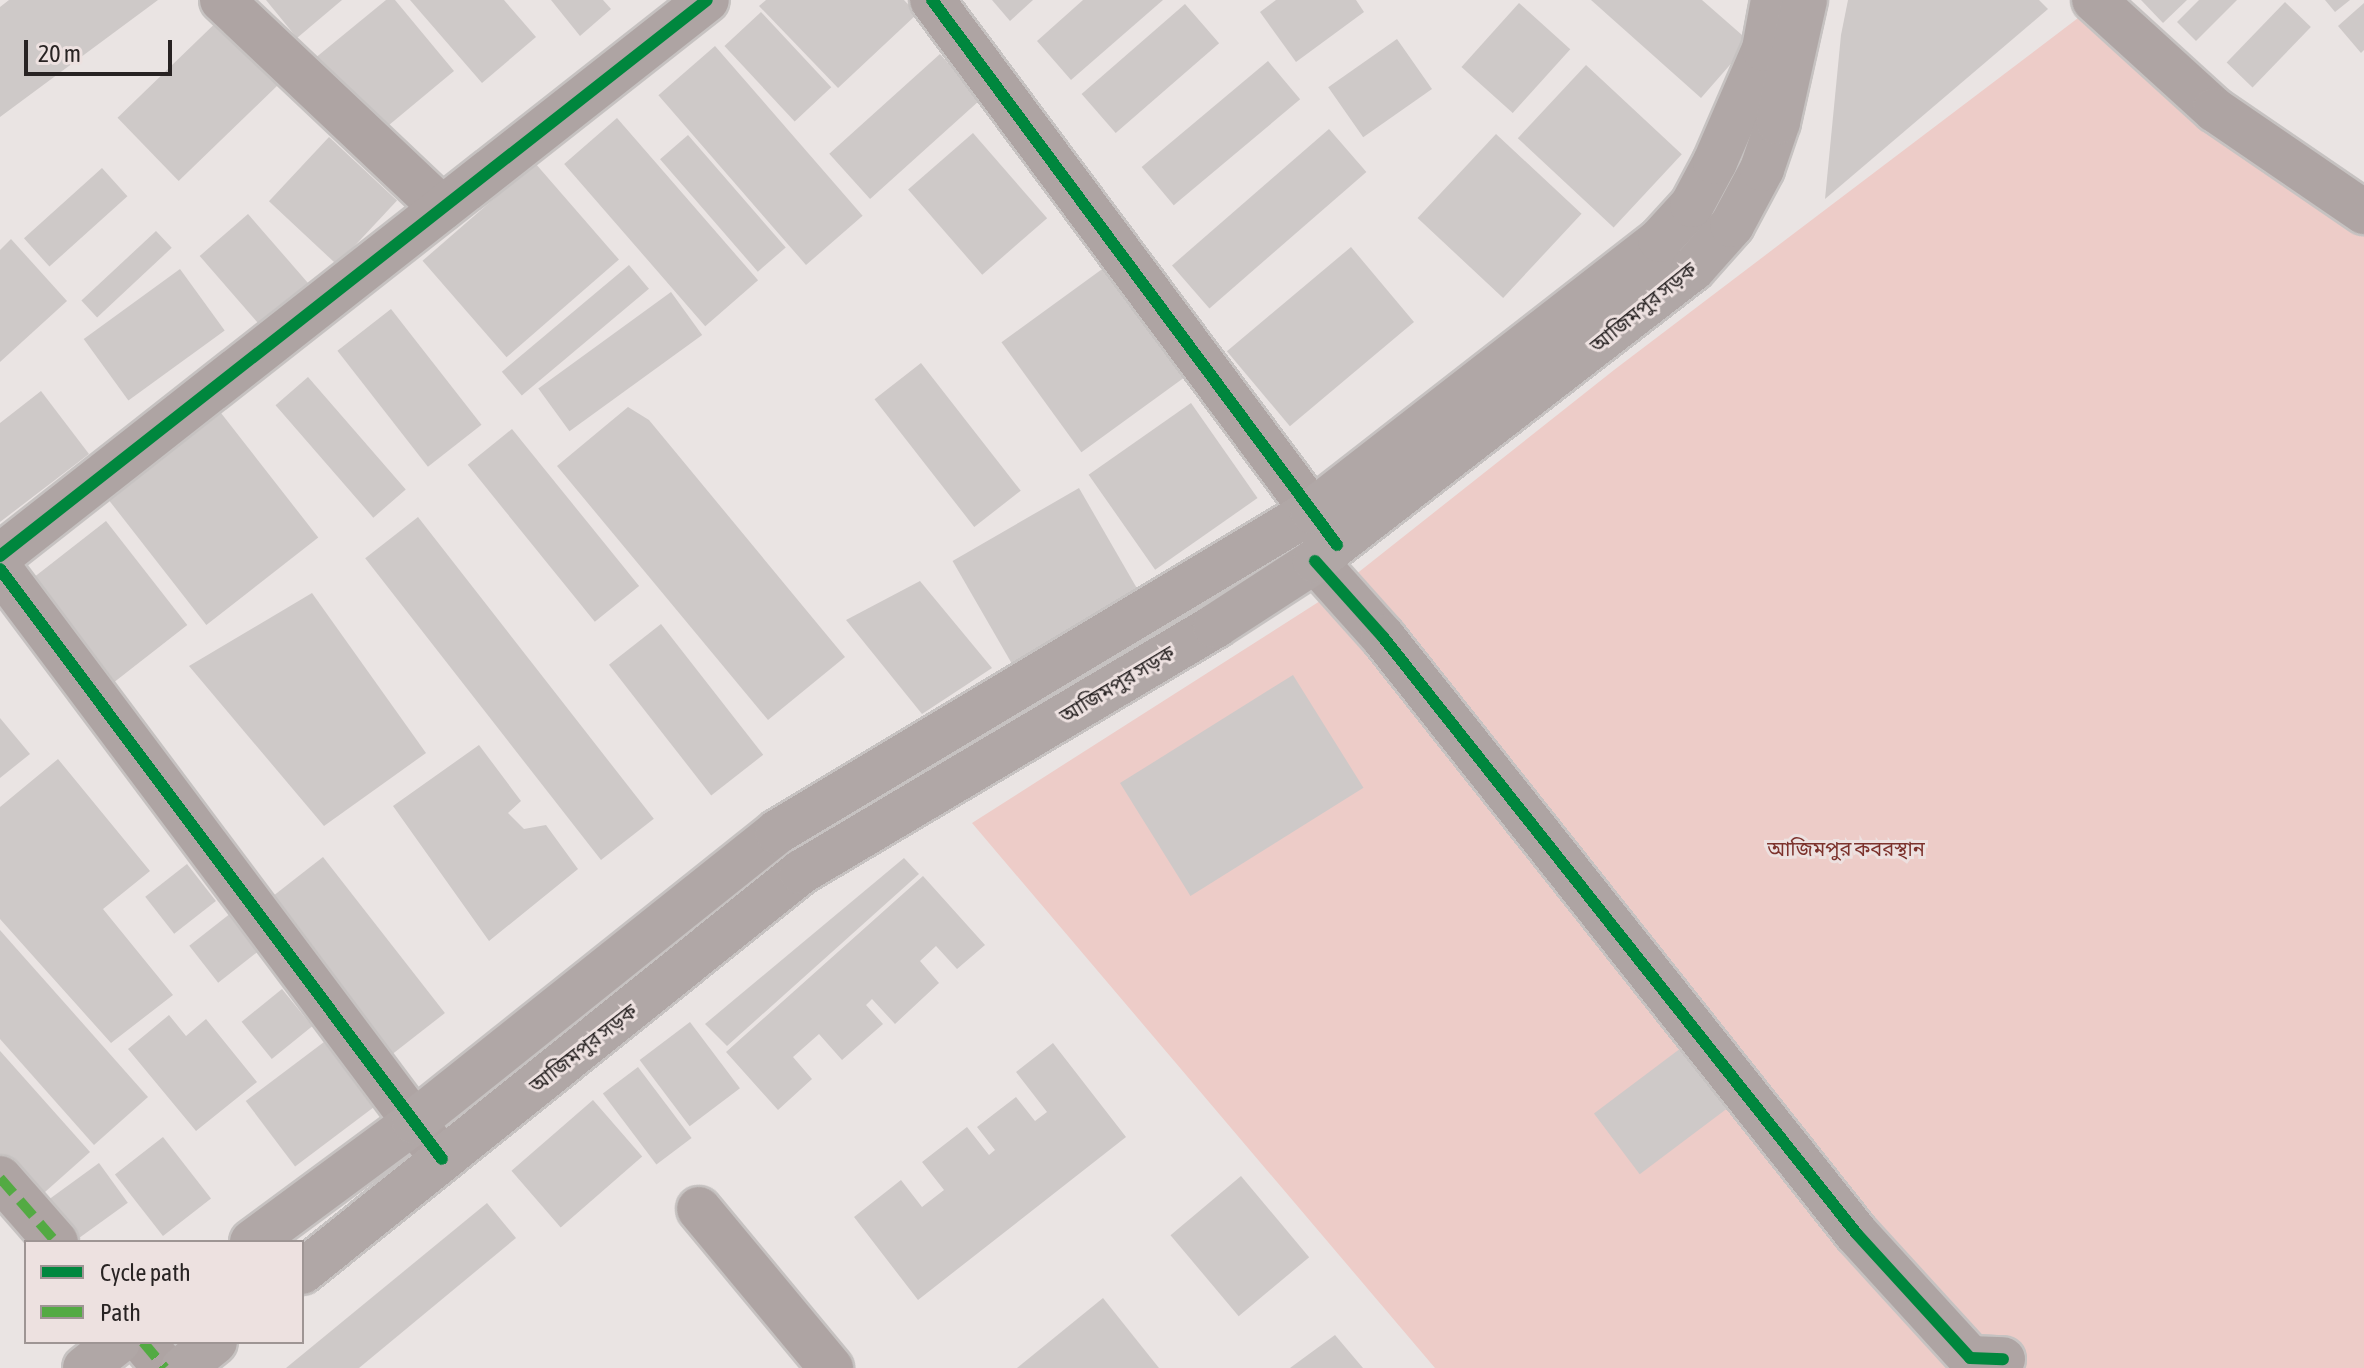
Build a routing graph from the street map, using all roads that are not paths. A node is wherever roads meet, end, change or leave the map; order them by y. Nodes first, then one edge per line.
1 (222, 0) edge
2 (707, 0) edge
3 (932, 0) edge
4 (1773, 0) edge
5 (1805, 0) edge
6 (2094, 0) edge
7 (442, 208) junction
8 (2364, 212) edge
9 (1322, 539) junction
10 (0, 556) edge
11 (0, 569) edge
12 (414, 1122) junction
13 (442, 1159) junction
14 (0, 1178) edge
15 (699, 1209) dead end
16 (54, 1240) edge
17 (255, 1240) edge
18 (304, 1270) edge
19 (115, 1344) edge
20 (145, 1344) edge
21 (213, 1344) edge
22 (2003, 1359) dead end
23 (85, 1368) edge
24 (165, 1368) edge
25 (183, 1368) edge
26 (831, 1368) edge

1 - 7 street
2 - 7 street
3 - 9 street
4 - 9 main road, আজিমপুর সড়ক
5 - 9 main road, আজিমপুর সড়ক
6 - 8 street
7 - 10 street
9 - 12 main road, আজিমপুর সড়ক
9 - 13 main road, আজিমপুর সড়ক
9 - 22 street
11 - 12 street
12 - 13 street
12 - 17 main road, আজিমপুর সড়ক
13 - 18 main road, আজিমপুর সড়ক
14 - 16 street
15 - 26 street
19 - 23 main road
20 - 24 street
21 - 25 main road

